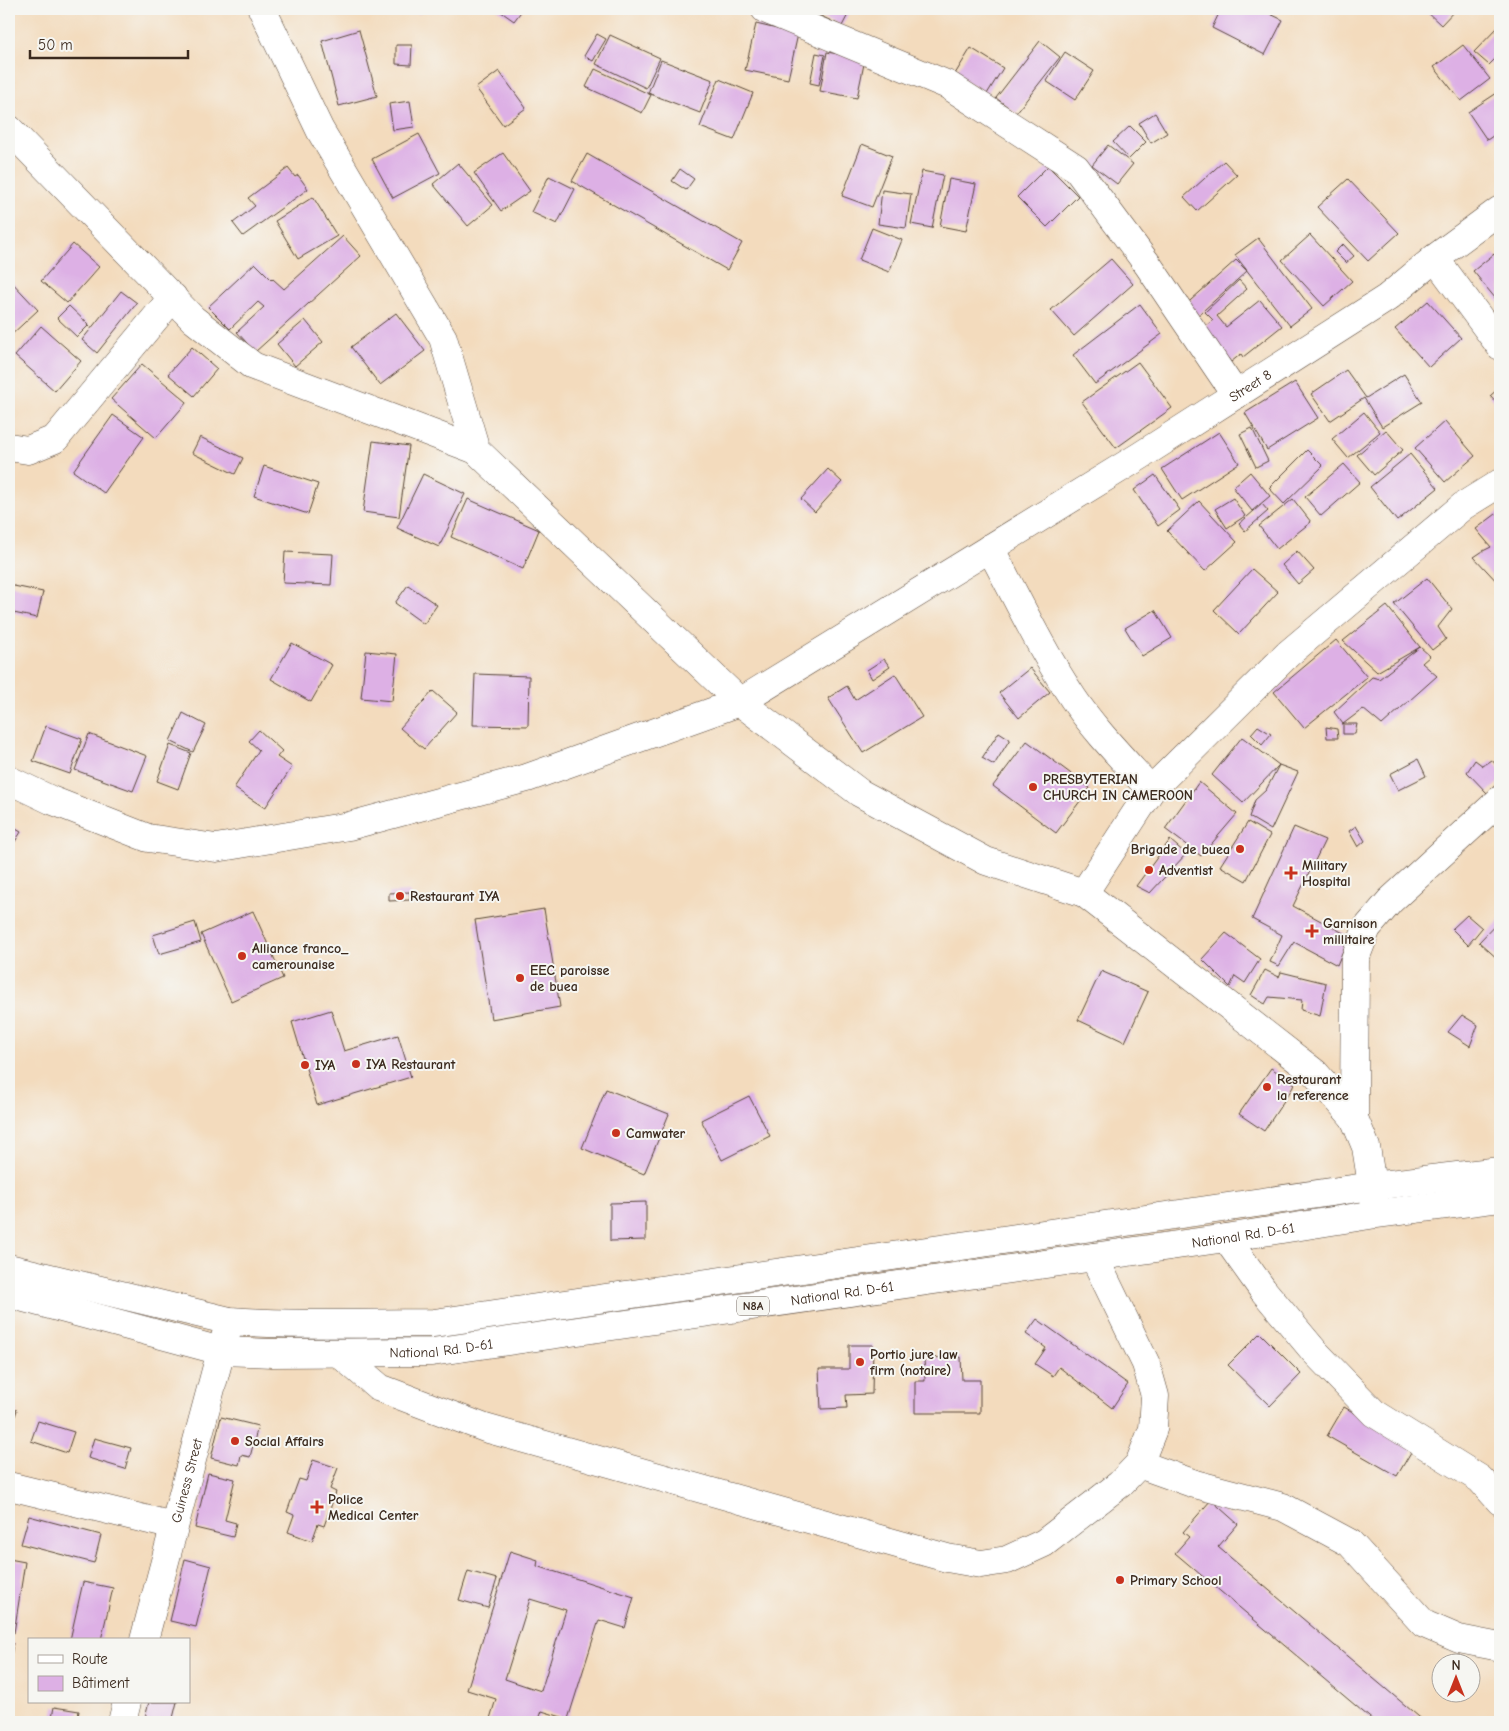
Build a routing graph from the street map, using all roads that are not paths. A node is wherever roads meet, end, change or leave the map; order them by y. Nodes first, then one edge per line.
1 (262, 9) edge
2 (764, 9) edge
3 (9, 129) edge
4 (1500, 210) edge
5 (1434, 258) junction
6 (173, 297) junction
7 (1500, 346) edge
8 (1236, 395) junction
9 (9, 447) edge
10 (476, 450) junction
11 (1500, 483) edge
12 (990, 548) junction
13 (740, 702) junction
14 (9, 780) edge
15 (1152, 790) junction
16 (1500, 800) edge
17 (1084, 893) junction
18 (1354, 1118) junction
19 (1500, 1171) edge
20 (1372, 1186) junction
21 (1500, 1198) edge
22 (1376, 1214) junction
23 (1226, 1238) junction
24 (1094, 1257) junction
25 (9, 1268) edge
26 (9, 1294) edge
27 (230, 1321) junction
28 (221, 1351) junction
29 (339, 1353) junction
30 (1139, 1464) junction
31 (9, 1486) edge
32 (1500, 1501) edge
33 (174, 1526) junction
34 (145, 1638) edge
35 (1500, 1647) edge
36 (127, 1704) edge
37 (122, 1722) edge

1 - 10 main road
2 - 8 main road
3 - 6 main road
4 - 5 main road, Street 8
5 - 7 main road
5 - 8 main road, Street 8
6 - 9 main road
6 - 10 main road
8 - 12 main road, Street 8
10 - 13 main road
11 - 15 main road
12 - 13 main road, Street 8
12 - 15 main road
13 - 14 main road, Street 8
13 - 17 main road
15 - 17 main road
16 - 18 main road
17 - 18 main road
18 - 20 main road
19 - 20 main road, National Rd. D-61 / N8A
20 - 22 main road
20 - 27 main road, National Rd. D-61 / N8A
21 - 22 main road, National Rd. D-61 / N8A
22 - 23 main road, National Rd. D-61 / N8A
23 - 24 main road, National Rd. D-61 / N8A
23 - 32 main road
24 - 29 main road, National Rd. D-61 / N8A
24 - 30 main road
25 - 27 main road, National Rd. D-61 / N8A
26 - 28 main road, National Rd. D-61 / N8A
27 - 28 main road, Guiness Street
28 - 29 main road, National Rd. D-61 / N8A
28 - 33 main road, Guiness Street
29 - 30 main road
30 - 35 main road
31 - 33 main road
33 - 34 main road, Guiness Street
36 - 37 main road

